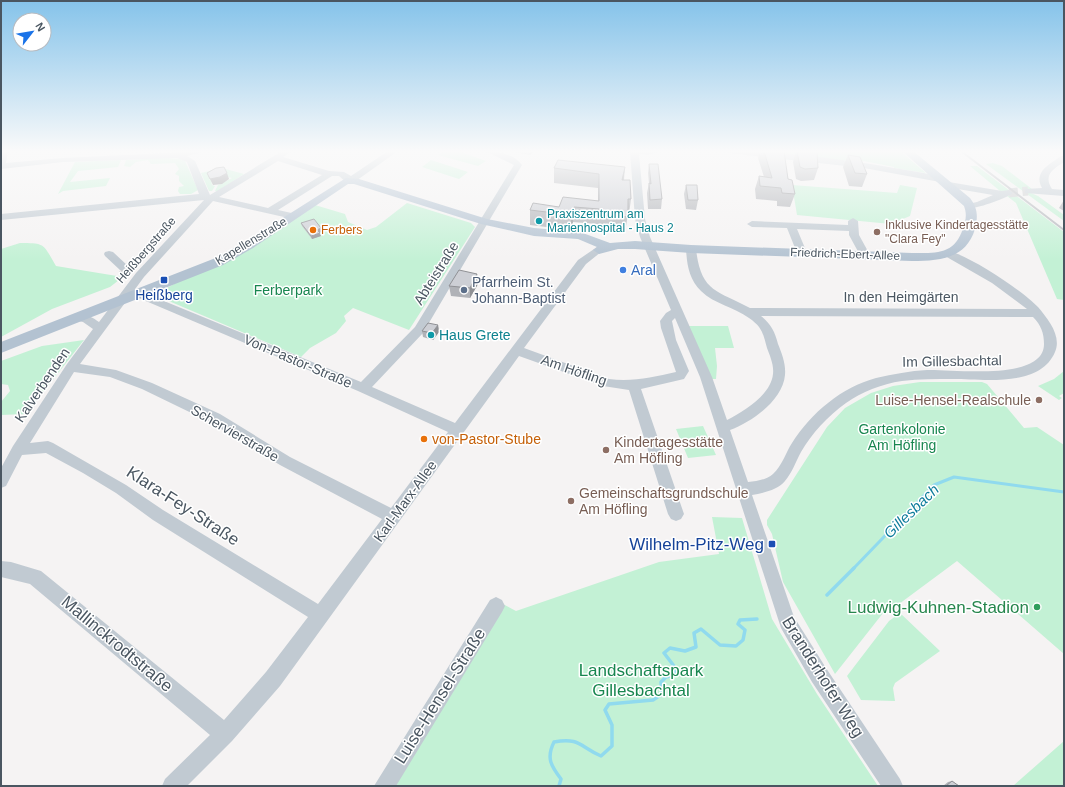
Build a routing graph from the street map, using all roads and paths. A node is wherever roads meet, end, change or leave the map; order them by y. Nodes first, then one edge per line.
1 (203, 188) edge
2 (226, 188) edge
3 (307, 188) edge
4 (336, 188) edge
5 (372, 188) edge
6 (505, 188) edge
7 (638, 188) edge
8 (950, 188) edge
9 (973, 188) edge
10 (1047, 188) edge
11 (1028, 191) tunnel mouth
12 (1049, 192) junction
13 (1064, 193) edge
14 (208, 198) junction
15 (971, 206) junction
16 (271, 210) junction
17 (293, 216) junction
18 (1, 217) edge
19 (485, 222) junction
20 (752, 224) dead end
21 (791, 225) junction
22 (648, 246) junction
23 (602, 249) junction
24 (691, 249) junction
25 (112, 250) dead end
26 (802, 253) junction
27 (948, 254) junction
28 (865, 255) junction
29 (132, 280) junction
30 (120, 301) junction
31 (677, 312) junction
32 (747, 312) junction
33 (1037, 313) junction
34 (78, 317) junction
35 (100, 328) junction
36 (1, 348) edge
37 (516, 350) junction
38 (71, 367) junction
39 (634, 387) junction
40 (363, 388) junction
41 (723, 427) junction
42 (457, 430) junction
43 (18, 450) junction
44 (1, 482) edge
45 (744, 489) junction
46 (676, 514) dead end
47 (393, 517) junction
48 (1, 569) edge
49 (496, 606) dead end
50 (321, 615) junction
51 (225, 734) junction
52 (172, 786) edge
53 (384, 786) edge
54 (893, 786) edge

1 - 14 street
2 - 14 street
3 - 16 street, Kapellenstraße
4 - 17 main road, Kapellenstraße
5 - 19 main road
6 - 19 street, Abteistraße
7 - 22 street, Branderhofer Weg
8 - 15 main road
9 - 15 street
10 - 12 street
11 - 12 street
12 - 13 street
14 - 16 street
14 - 18 street
14 - 29 street, Heißbergstraße
15 - 27 main road, Friedrich-Ebert-Allee
16 - 17 street
17 - 29 main road, Kapellenstraße
19 - 23 main road
19 - 40 street, Abteistraße
20 - 21 street
21 - 26 street
21 - 28 street
22 - 23 main road
22 - 24 main road, Friedrich-Ebert-Allee
22 - 31 street, Branderhofer Weg
23 - 37 street, Karl-Marx-Allee
24 - 26 main road, Friedrich-Ebert-Allee
24 - 32 street
25 - 29 street
26 - 28 main road, Friedrich-Ebert-Allee
27 - 28 main road, Friedrich-Ebert-Allee
27 - 33 street, Im Gillesbachtal
29 - 30 main road, Kapellenstraße
29 - 40 street, Von-Pastor-Straße
30 - 34 main road, Kapellenstraße
30 - 35 street, Kalverbenden
31 - 39 street, Am Höfling
31 - 41 street, Branderhofer Weg
32 - 33 street, In den Heimgärten
32 - 41 street
33 - 45 street, Im Gillesbachtal
34 - 35 street
34 - 36 main road, Kapellenstraße
35 - 38 street, Kalverbenden
37 - 39 street, Am Höfling
37 - 42 street, Karl-Marx-Allee
38 - 43 street, Kalverbenden
38 - 47 street, Schervierstraße
39 - 46 street
40 - 42 street, Von-Pastor-Straße
41 - 45 street, Branderhofer Weg
42 - 47 street, Karl-Marx-Allee
43 - 44 street, Kalverbenden
43 - 50 street, Klara-Fey-Straße
45 - 54 street, Branderhofer Weg
47 - 50 street, Karl-Marx-Allee
48 - 51 street, Mallinckrodtstraße
49 - 53 street, Luise-Hensel-Straße
50 - 51 street, Karl-Marx-Allee
51 - 52 street, Karl-Marx-Allee

